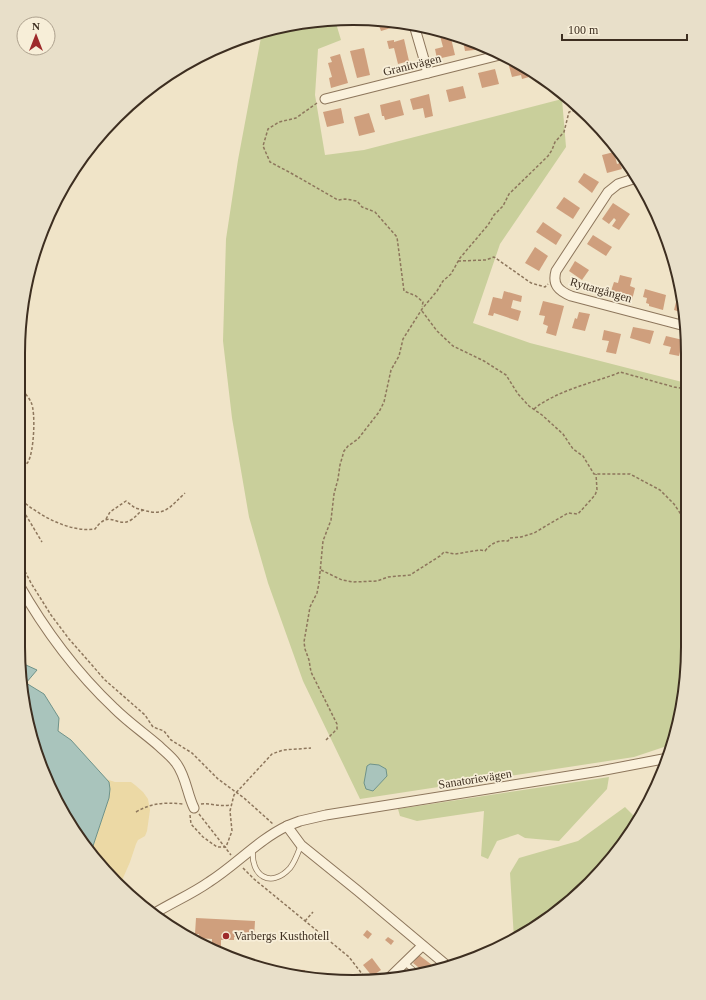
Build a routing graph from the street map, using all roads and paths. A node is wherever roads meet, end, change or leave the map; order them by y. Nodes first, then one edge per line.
1 (416, 31) edge
2 (493, 57) edge
3 (428, 73) junction
4 (325, 99) joint
5 (574, 111) edge
6 (631, 180) edge
7 (458, 261) junction
8 (554, 279) junction
9 (422, 309) junction
10 (679, 325) edge
11 (681, 389) edge
12 (25, 394) edge
13 (534, 409) junction
14 (25, 465) edge
15 (596, 474) junction
16 (185, 493) dead end
17 (25, 503) edge
18 (143, 510) junction
19 (25, 514) edge
20 (681, 514) edge
21 (106, 519) junction
22 (42, 542) dead end
23 (321, 570) junction
24 (25, 571) edge
25 (25, 593) edge
26 (326, 740) dead end
27 (311, 748) dead end
28 (661, 759) edge
29 (237, 792) junction
30 (193, 806) junction
31 (283, 828) junction
32 (301, 845) junction
33 (226, 847) junction
34 (253, 849) junction
35 (237, 862) junction
36 (159, 911) edge
37 (312, 912) dead end
38 (305, 921) junction
39 (422, 946) junction
40 (443, 962) edge
41 (405, 963) junction
42 (413, 970) edge
43 (395, 972) edge
44 (363, 975) edge

1 - 3 street
2 - 3 street, Granitvägen
3 - 4 street, Granitvägen
4 - 9 path
5 - 7 path
6 - 8 street, Ryttargången
7 - 8 path
7 - 9 path
8 - 10 street, Ryttargången
9 - 13 path
9 - 23 path
11 - 13 path
12 - 14 path
13 - 15 path
15 - 20 path
15 - 23 path
16 - 18 path
17 - 21 path
18 - 21 path
18 - 21 path
19 - 22 path
23 - 26 path
24 - 29 path
25 - 30 street
27 - 29 path
28 - 31 street, Sanatorievägen
29 - 31 path
29 - 33 path
30 - 33 path
30 - 33 path
31 - 32 street
31 - 34 street, Sanatorievägen
32 - 34 lane
32 - 39 street
33 - 35 path
34 - 35 street, Sanatorievägen
35 - 36 street, Sanatorievägen
35 - 38 path
37 - 38 path
38 - 44 path
39 - 40 street
39 - 41 street
41 - 42 lane
41 - 43 street

